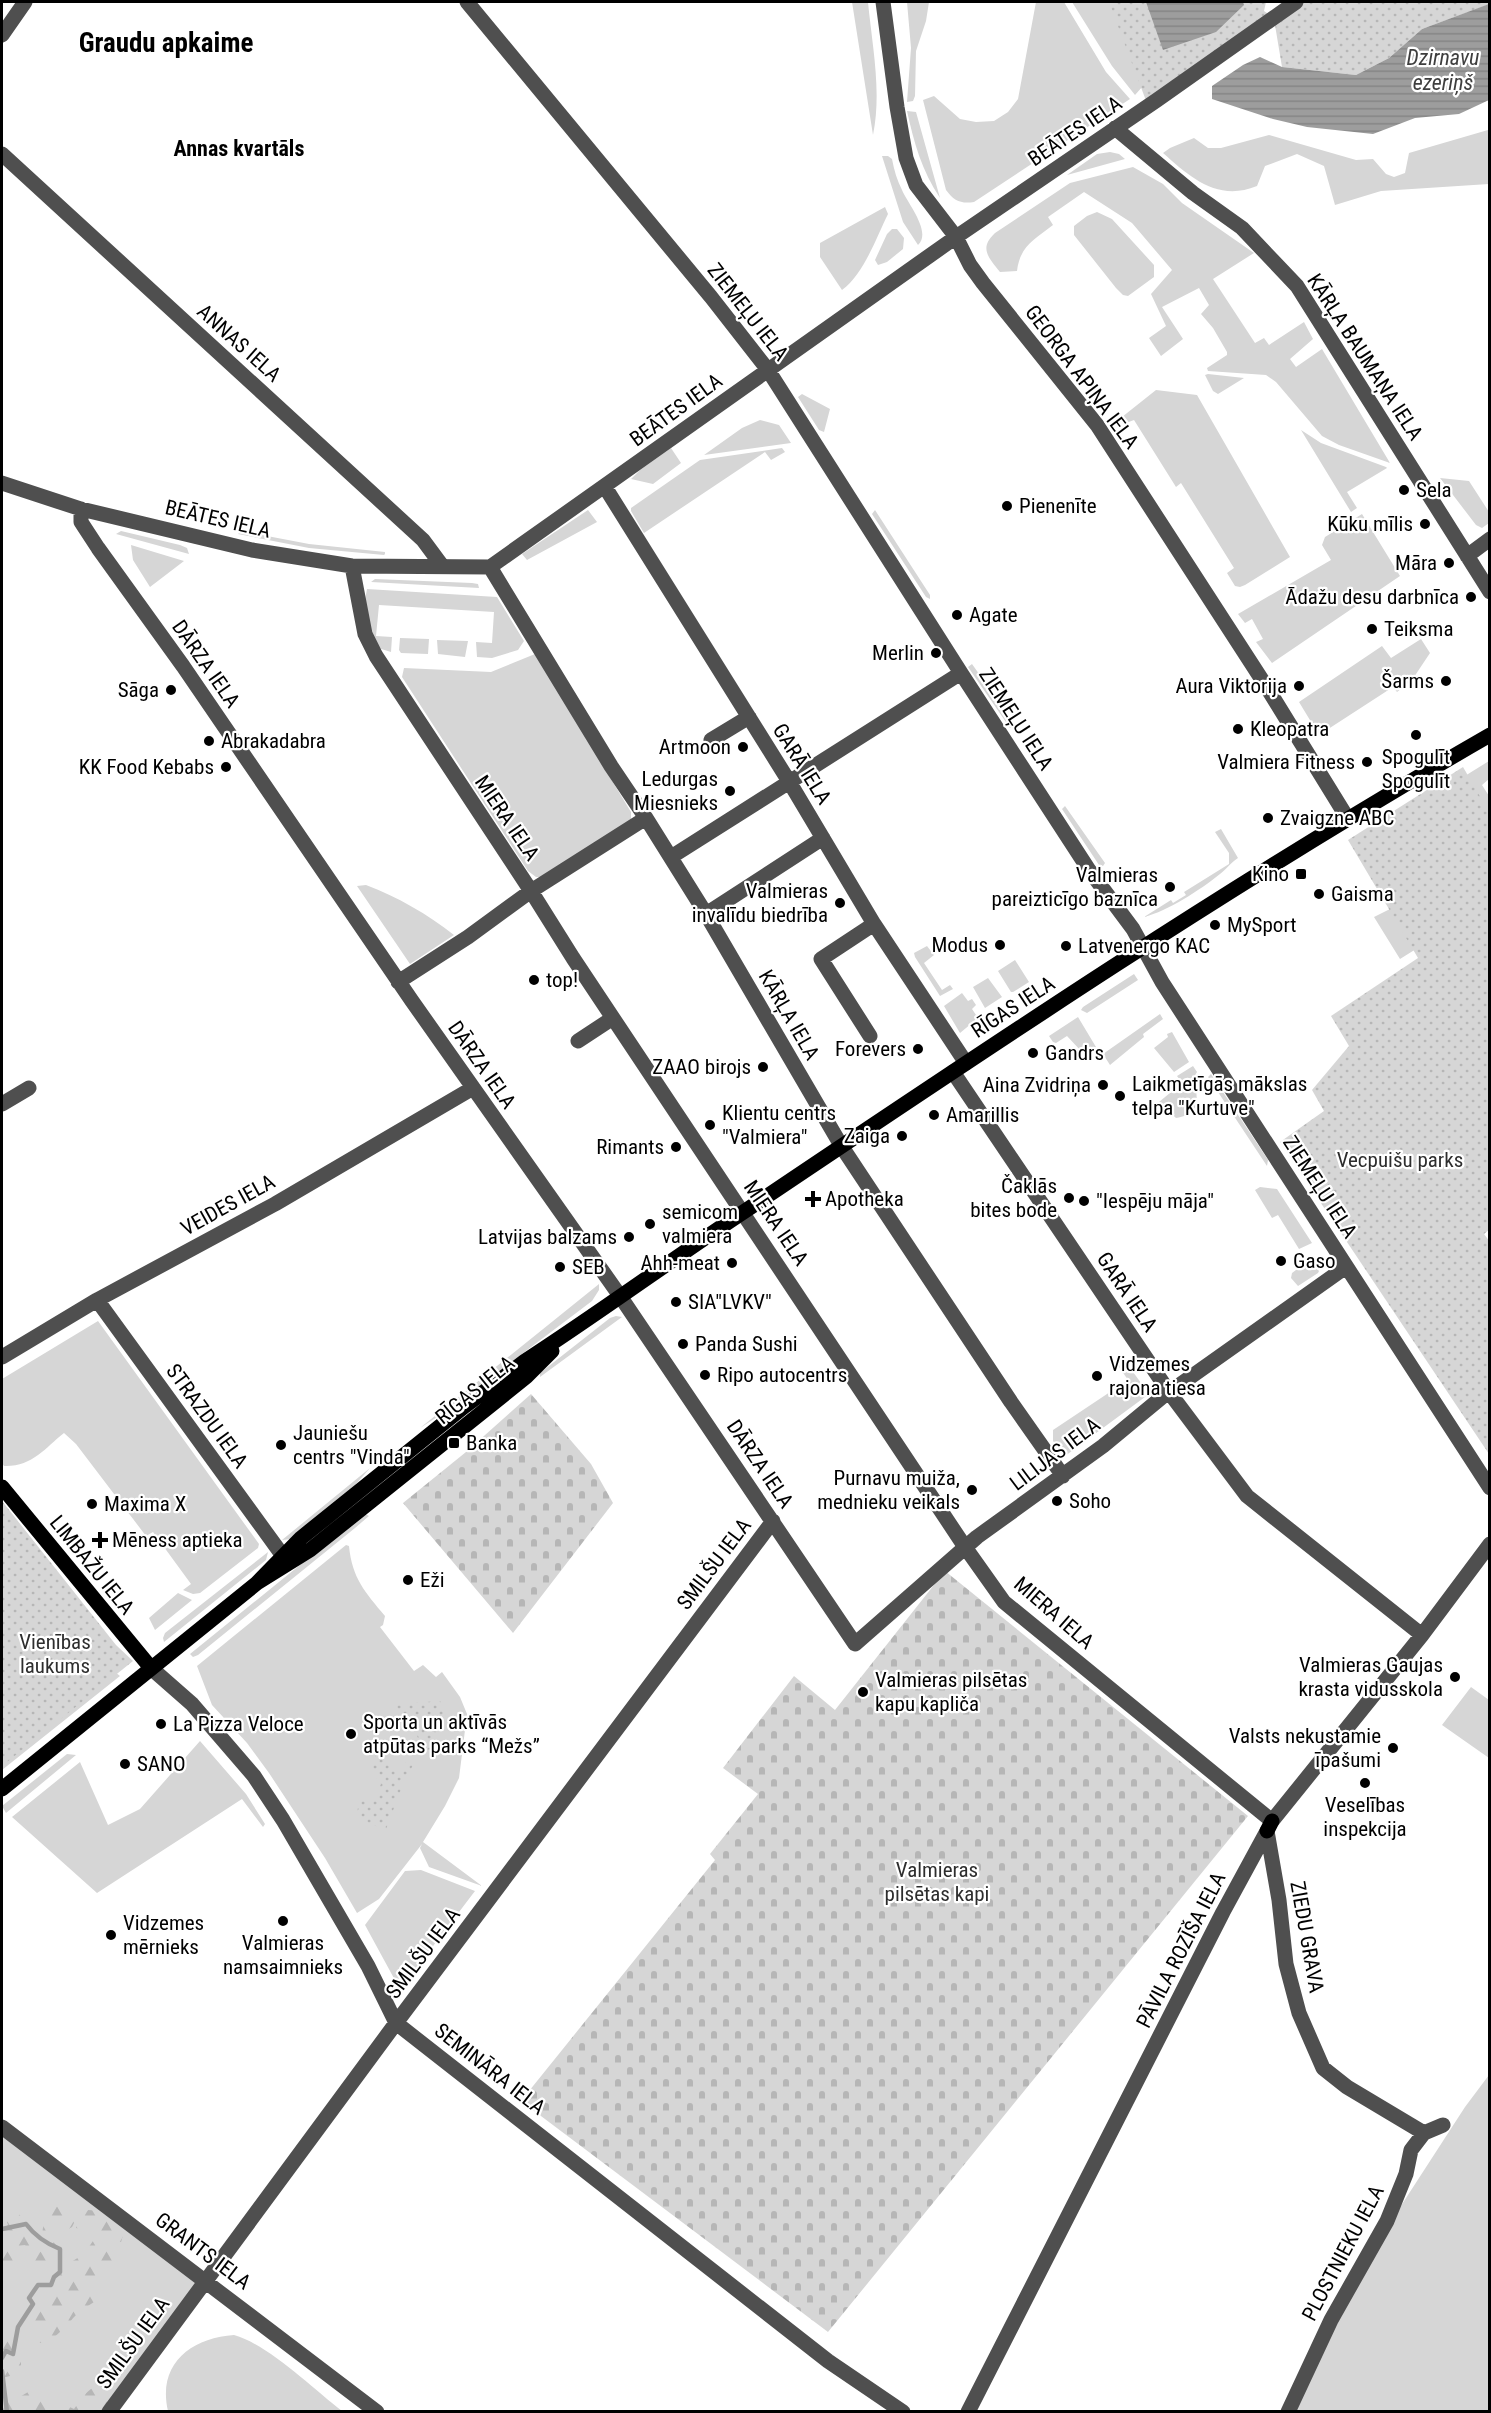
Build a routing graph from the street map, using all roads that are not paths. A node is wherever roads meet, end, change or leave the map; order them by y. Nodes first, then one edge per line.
1 (25, 2) edge
2 (467, 2) edge
3 (883, 2) edge
4 (1296, 2) edge
5 (2, 35) edge
6 (1115, 128) junction
7 (2, 154) edge
8 (956, 237) junction
9 (768, 370) junction
10 (2, 483) edge
11 (605, 487) junction
12 (81, 509) junction
13 (1490, 539) edge
14 (1467, 556) junction
15 (352, 566) junction
16 (443, 567) junction
17 (490, 567) junction
18 (1490, 592) edge
19 (961, 673) junction
20 (748, 717) junction
21 (1490, 735) edge
22 (711, 740) dead end
23 (790, 783) junction
24 (646, 818) junction
25 (1348, 819) junction
26 (823, 838) junction
27 (671, 856) junction
28 (531, 891) junction
29 (706, 914) junction
30 (874, 924) junction
31 (1142, 947) junction
32 (399, 982) junction
33 (613, 1018) junction
34 (870, 1036) dead end
35 (578, 1041) dead end
36 (966, 1063) junction
37 (952, 1072) junction
38 (29, 1088) dead end
39 (473, 1088) junction
40 (2, 1104) edge
41 (842, 1147) junction
42 (743, 1212) junction
43 (1347, 1268) junction
44 (620, 1296) junction
45 (97, 1300) junction
46 (571, 1331) junction
47 (2, 1356) edge
48 (1169, 1392) junction
49 (1063, 1476) junction
50 (2, 1487) edge
51 (1490, 1488) edge
52 (773, 1521) junction
53 (1490, 1544) edge
54 (965, 1547) junction
55 (284, 1556) junction
56 (257, 1583) junction
57 (1422, 1635) junction
58 (855, 1644) joint
59 (151, 1668) junction
60 (2, 1788) edge
61 (1269, 1826) junction
62 (396, 2023) junction
63 (1443, 2125) dead end
64 (2, 2127) edge
65 (1424, 2133) junction
66 (206, 2280) junction
67 (109, 2412) edge
68 (377, 2412) edge
69 (903, 2412) edge
70 (968, 2412) edge
71 (1288, 2412) edge

1 - 5 street
2 - 9 street, ZIEMEĻU IELA
3 - 8 street, GEORGA APIŅA IELA
4 - 6 street, BEĀTES IELA
6 - 8 street, BEĀTES IELA
6 - 14 street, KĀRĻA BAUMAŅA IELA
7 - 16 street, ANNAS IELA
8 - 9 street, BEĀTES IELA
8 - 25 street, GEORGA APIŅA IELA
9 - 11 street, BEĀTES IELA
9 - 19 street, ZIEMEĻU IELA
10 - 12 street, BEĀTES IELA
11 - 17 street, BEĀTES IELA
11 - 20 street, GARĀ IELA
12 - 15 street, BEĀTES IELA
12 - 32 street, DĀRZA IELA
13 - 14 street
14 - 18 street, KĀRĻA BAUMAŅA IELA
15 - 16 street, BEĀTES IELA
15 - 28 street, MIERA IELA
16 - 17 street, BEĀTES IELA
17 - 24 street, KĀRĻA IELA
19 - 23 street
19 - 31 street, ZIEMEĻU IELA
20 - 22 street
20 - 23 street, GARĀ IELA
21 - 25 main road, RĪGAS IELA
23 - 26 street, GARĀ IELA
23 - 27 street
24 - 27 street, KĀRĻA IELA
24 - 28 street
25 - 31 main road, RĪGAS IELA
26 - 29 street
26 - 30 street, GARĀ IELA
27 - 29 street, KĀRĻA IELA
28 - 32 street
28 - 33 street, MIERA IELA
29 - 41 street, KĀRĻA IELA
30 - 34 street
30 - 36 street, GARĀ IELA
31 - 36 main road, RĪGAS IELA
31 - 43 street, ZIEMEĻU IELA
32 - 39 street, DĀRZA IELA
33 - 35 street
33 - 42 street, MIERA IELA
36 - 37 main road, RĪGAS IELA
37 - 41 main road, RĪGAS IELA
37 - 48 street, GARĀ IELA
38 - 40 street
39 - 44 street, DĀRZA IELA
39 - 45 street, VEIDES IELA
41 - 42 main road, RĪGAS IELA
41 - 49 street, KĀRĻA IELA
42 - 44 main road, RĪGAS IELA
42 - 54 street, MIERA IELA
43 - 48 street, LILIJAS IELA
43 - 51 street, ZIEMEĻU IELA
44 - 46 main road, RĪGAS IELA
44 - 52 street, DĀRZA IELA
45 - 47 street, VEIDES IELA
45 - 55 street, STRAZDU IELA
46 - 55 main road, RĪGAS IELA
46 - 56 main road, RĪGAS IELA
48 - 49 street, LILIJAS IELA
48 - 57 street, GARĀ IELA
49 - 54 street, LILIJAS IELA
50 - 59 main road, LIMBAŽU IELA
52 - 58 street, DĀRZA IELA
52 - 62 street, SMILŠU IELA
53 - 57 street, PĀVILA ROZĪŠA IELA
54 - 58 street, LILIJAS IELA
54 - 61 street, MIERA IELA
55 - 56 main road, RĪGAS IELA
56 - 59 main road, RĪGAS IELA
57 - 61 street, PĀVILA ROZĪŠA IELA
59 - 60 main road, RĪGAS IELA
59 - 62 street, SEMINĀRA IELA
61 - 65 street, ZIEDU GRAVA
61 - 70 street, PĀVILA ROZĪŠA IELA
62 - 66 street, SMILŠU IELA
62 - 69 street, SEMINĀRA IELA
63 - 65 street
64 - 66 street, GRANTS IELA
65 - 71 street, PLOSTNIEKU IELA
66 - 67 street, SMILŠU IELA
66 - 68 street, GRANTS IELA

